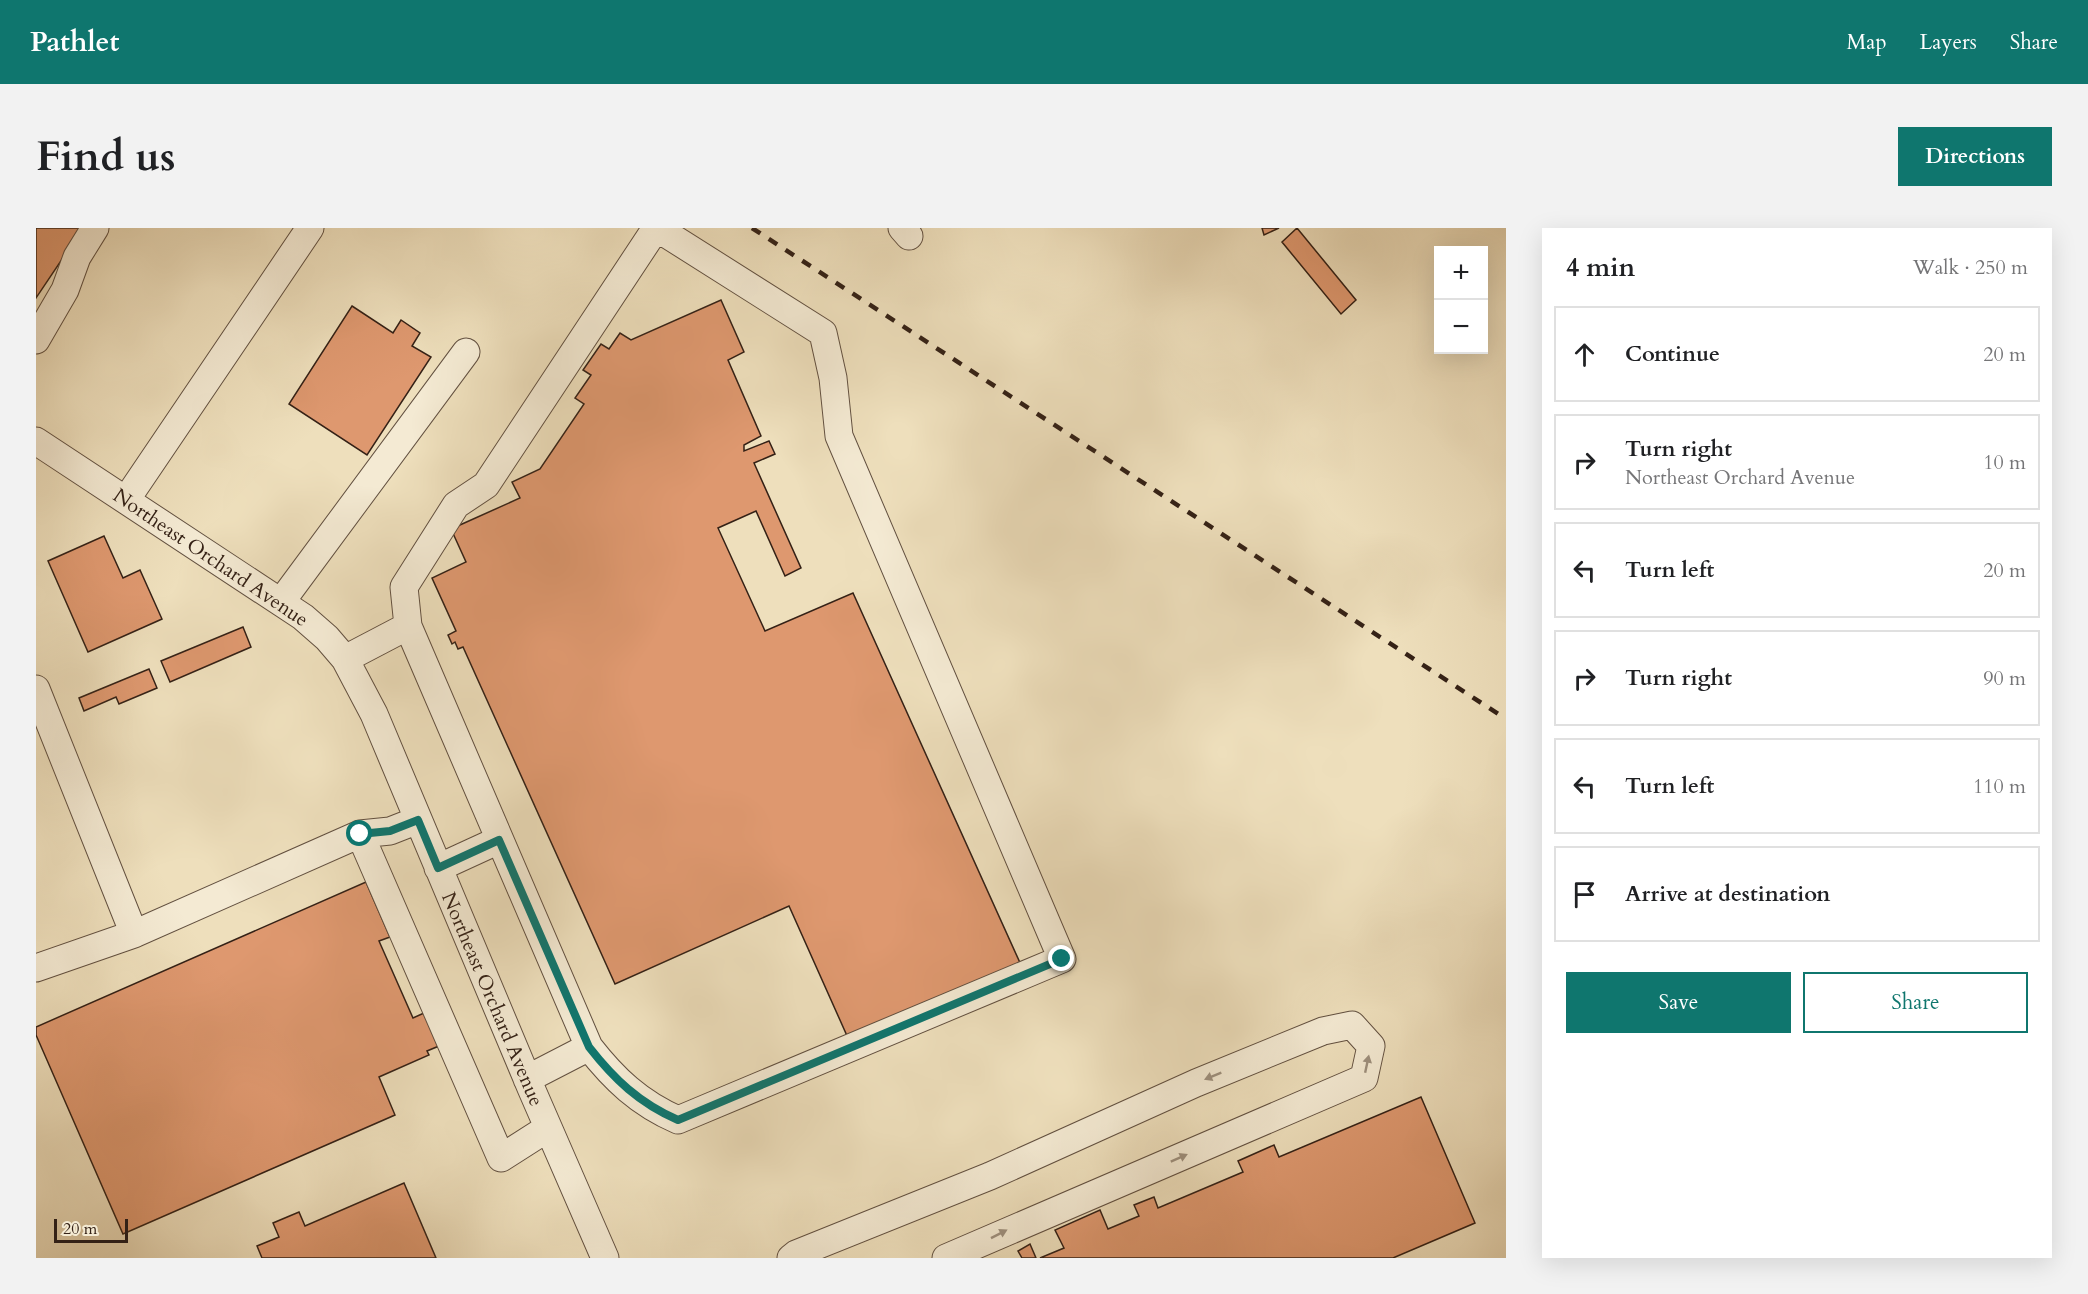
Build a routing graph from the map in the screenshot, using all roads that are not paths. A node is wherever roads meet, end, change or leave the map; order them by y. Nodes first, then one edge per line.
1 (95, 228) edge
2 (310, 228) edge
3 (656, 228) edge
4 (36, 339) edge
5 (466, 352) dead end
6 (36, 441) edge
7 (126, 500) junction
8 (281, 602) junction
9 (408, 626) junction
10 (345, 659) junction
11 (36, 689) edge
12 (418, 820) junction
13 (360, 834) junction
14 (499, 840) junction
15 (438, 868) junction
16 (134, 934) junction
17 (36, 968) edge
18 (589, 1047) junction
19 (527, 1079) junction
20 (548, 1128) junction
21 (605, 1258) edge
22 (791, 1258) edge
23 (946, 1258) edge

1 - 4 street
2 - 7 street
3 - 9 street
3 - 18 street
5 - 8 street
6 - 7 street, Northeast Orchard Avenue
7 - 8 street, Northeast Orchard Avenue
8 - 10 street, Northeast Orchard Avenue
9 - 10 street
9 - 14 street
10 - 12 street, Northeast Orchard Avenue
11 - 16 street
12 - 13 street
12 - 15 street, Northeast Orchard Avenue
13 - 16 street
13 - 20 street
14 - 15 street
14 - 18 street
15 - 19 street, Northeast Orchard Avenue
16 - 17 street
18 - 19 street
19 - 20 street, Northeast Orchard Avenue
20 - 21 street, Northeast Orchard Avenue
23 -> 22 street

